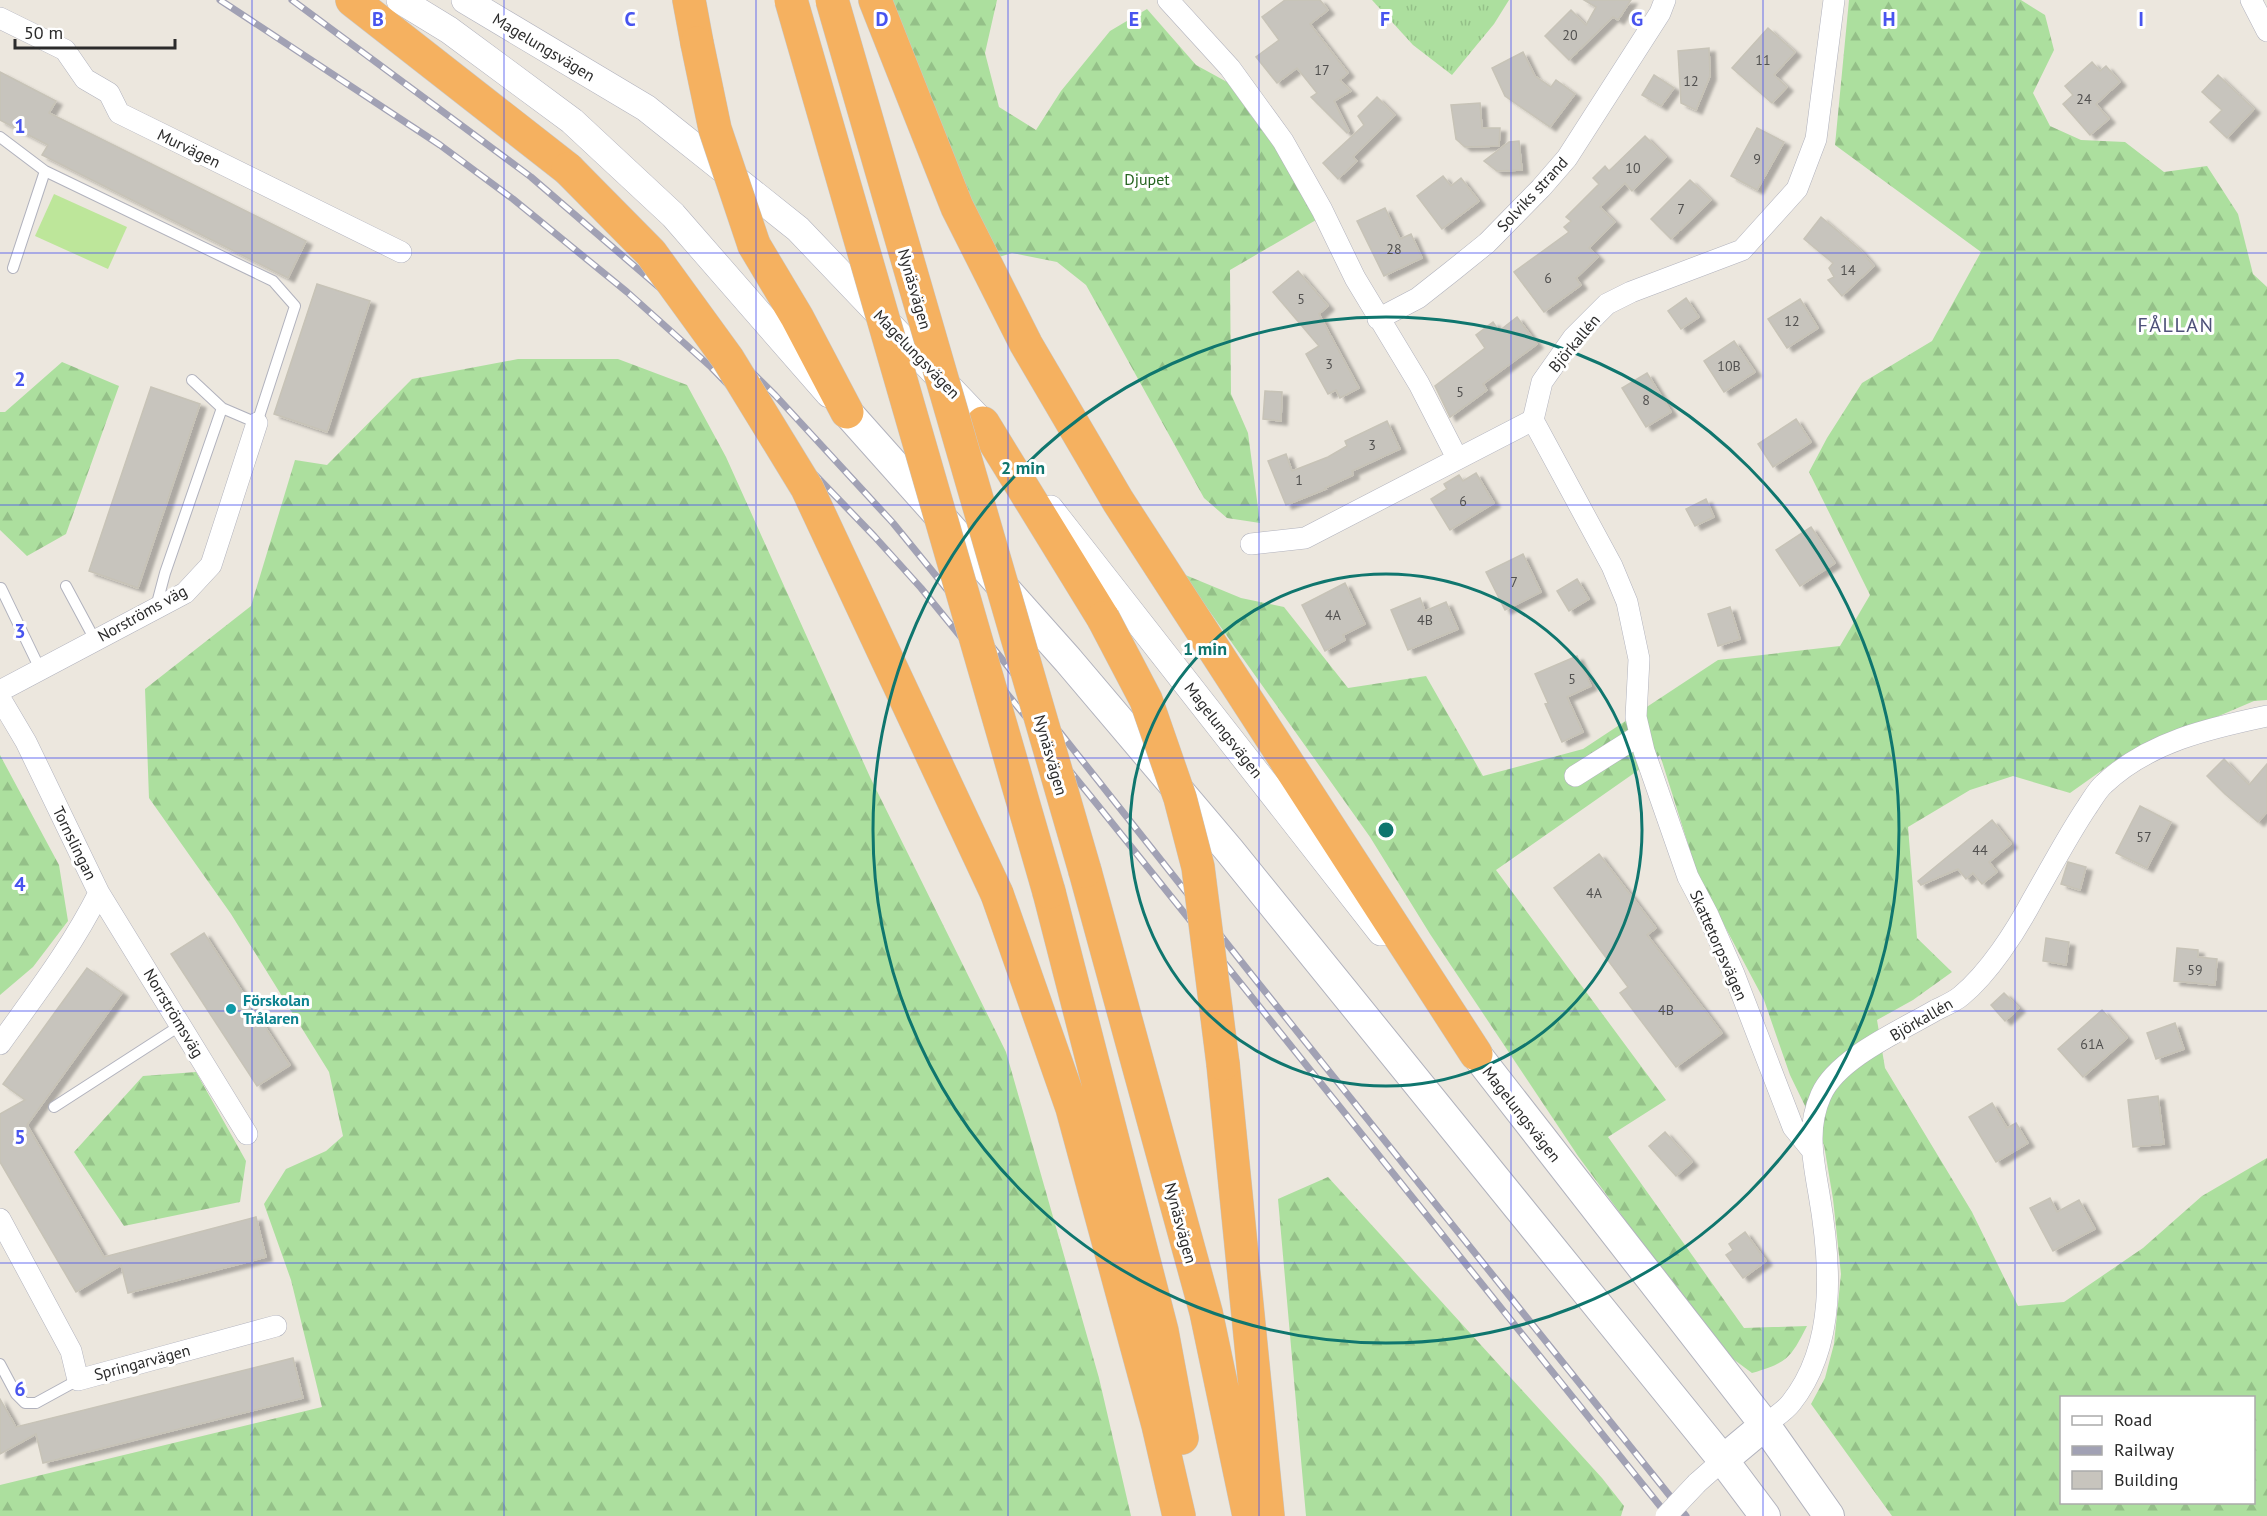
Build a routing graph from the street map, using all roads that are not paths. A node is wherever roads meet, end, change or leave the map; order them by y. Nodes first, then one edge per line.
1 (352, 0) edge
2 (400, 0) edge
3 (465, 0) edge
4 (689, 0) edge
5 (791, 0) edge
6 (832, 0) edge
7 (875, 0) edge
8 (1168, 0) edge
9 (1665, 0) edge
10 (1834, 0) edge
11 (2251, 0) edge
12 (0, 18) edge
13 (2267, 31) edge
14 (0, 137) edge
15 (45, 171) junction
16 (401, 252) dead end
17 (13, 268) dead end
18 (1378, 319) junction
19 (192, 380) dead end
20 (222, 408) junction
21 (847, 412) junction
22 (1533, 420) junction
23 (257, 423) junction
24 (983, 423) junction
25 (1457, 458) junction
26 (1251, 544) dead end
27 (66, 586) dead end
28 (1, 588) edge
29 (155, 609) junction
30 (95, 640) junction
31 (40, 669) junction
32 (0, 691) edge
33 (0, 698) edge
34 (2267, 716) edge
35 (1640, 735) junction
36 (1575, 776) dead end
37 (99, 893) junction
38 (181, 1025) junction
39 (0, 1044) edge
40 (1476, 1054) junction
41 (54, 1107) dead end
42 (247, 1134) dead end
43 (1811, 1149) junction
44 (0, 1219) edge
45 (276, 1326) dead end
46 (0, 1364) edge
47 (78, 1380) junction
48 (1765, 1425) junction
49 (1723, 1460) junction
50 (1179, 1516) edge
51 (1197, 1516) edge
52 (1249, 1516) edge
53 (1268, 1516) edge
54 (1666, 1516) edge
55 (1766, 1516) edge
56 (1829, 1516) edge

1 - 50 highway, bridge
2 - 21 street
3 - 24 street, Magelungsvägen
4 - 21 highway, bridge
5 - 51 highway, bridge
6 - 52 highway, Nynäsvägen, bridge
7 - 40 highway
8 - 18 street
9 - 18 street, Solviks strand
10 - 22 street, Björkallén
11 - 13 street
12 - 16 street, Murvägen
14 - 15 lane
15 - 17 lane
15 - 23 lane
18 - 25 street
19 - 20 lane
20 - 23 lane
20 - 29 lane
21 - 49 main road
22 - 25 street
22 - 35 street, Skattetorpsvägen
23 - 29 street, Norströms väg
24 - 40 street, Magelungsvägen
24 - 53 highway, bridge
25 - 26 street
27 - 30 lane
28 - 31 lane
29 - 30 street, Norströms väg
30 - 31 street, Norströms väg
31 - 32 street, Norströms väg
33 - 37 street, Tornslingan
34 - 43 street, Björkallén
35 - 36 street
35 - 43 street, Skattetorpsvägen
37 - 38 street, Norrströmsväg
37 - 39 street, Tornslingan
38 - 41 lane
38 - 42 street, Norrströmsväg
40 - 48 main road, Magelungsvägen
43 - 48 street, Björkallén
44 - 47 street, Springarvägen
45 - 47 street, Springarvägen
46 - 47 lane
48 - 49 main road
48 - 56 main road, Magelungsvägen
49 - 54 street, bridge
49 - 55 main road

